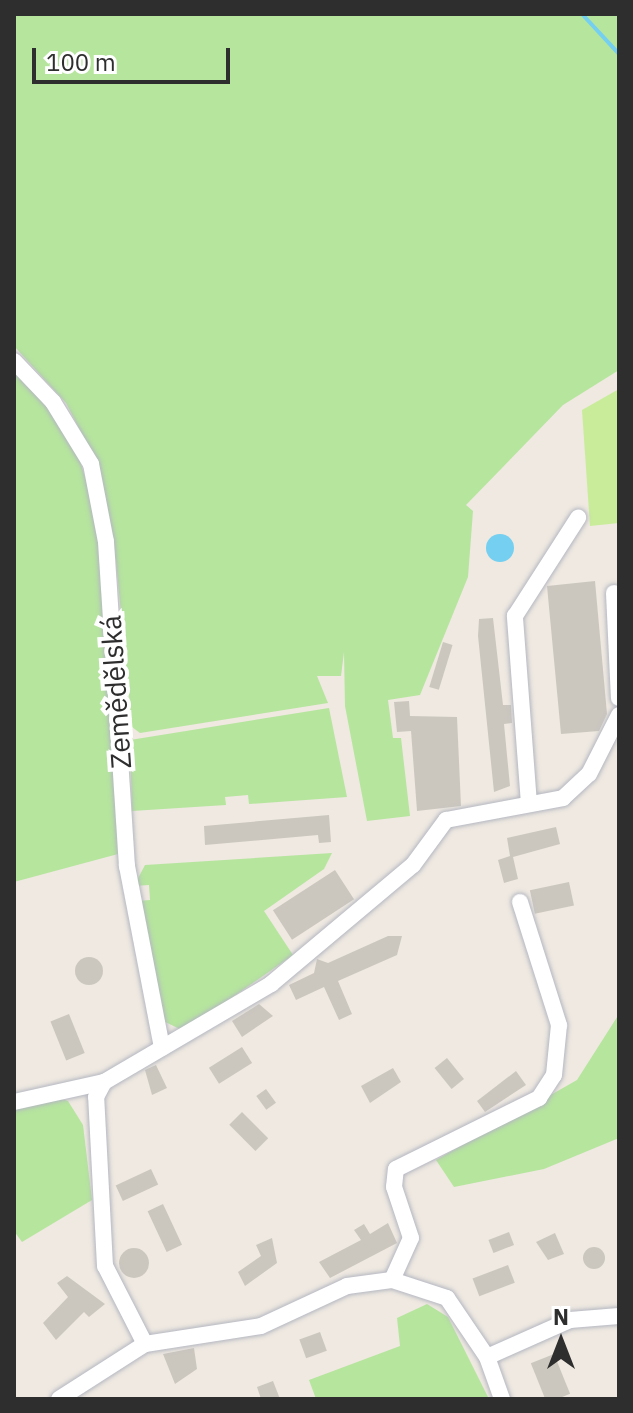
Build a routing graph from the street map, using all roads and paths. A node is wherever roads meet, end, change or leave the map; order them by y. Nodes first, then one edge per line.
1 (14, 361) edge
2 (578, 518) dead end
3 (614, 593) dead end
4 (619, 698) edge
5 (619, 715) edge
6 (529, 804) junction
7 (520, 902) dead end
8 (162, 1048) junction
9 (104, 1082) junction
10 (14, 1102) edge
11 (392, 1280) junction
12 (619, 1316) edge
13 (145, 1344) junction
14 (487, 1357) junction
15 (59, 1399) edge
16 (502, 1399) edge

1 - 8 street, Zemědělská
2 - 6 street
3 - 4 street
5 - 6 street
6 - 8 street
7 - 11 street
8 - 9 street
9 - 10 street
9 - 13 street
11 - 13 street
11 - 14 street
12 - 14 street
13 - 15 street
14 - 16 street

